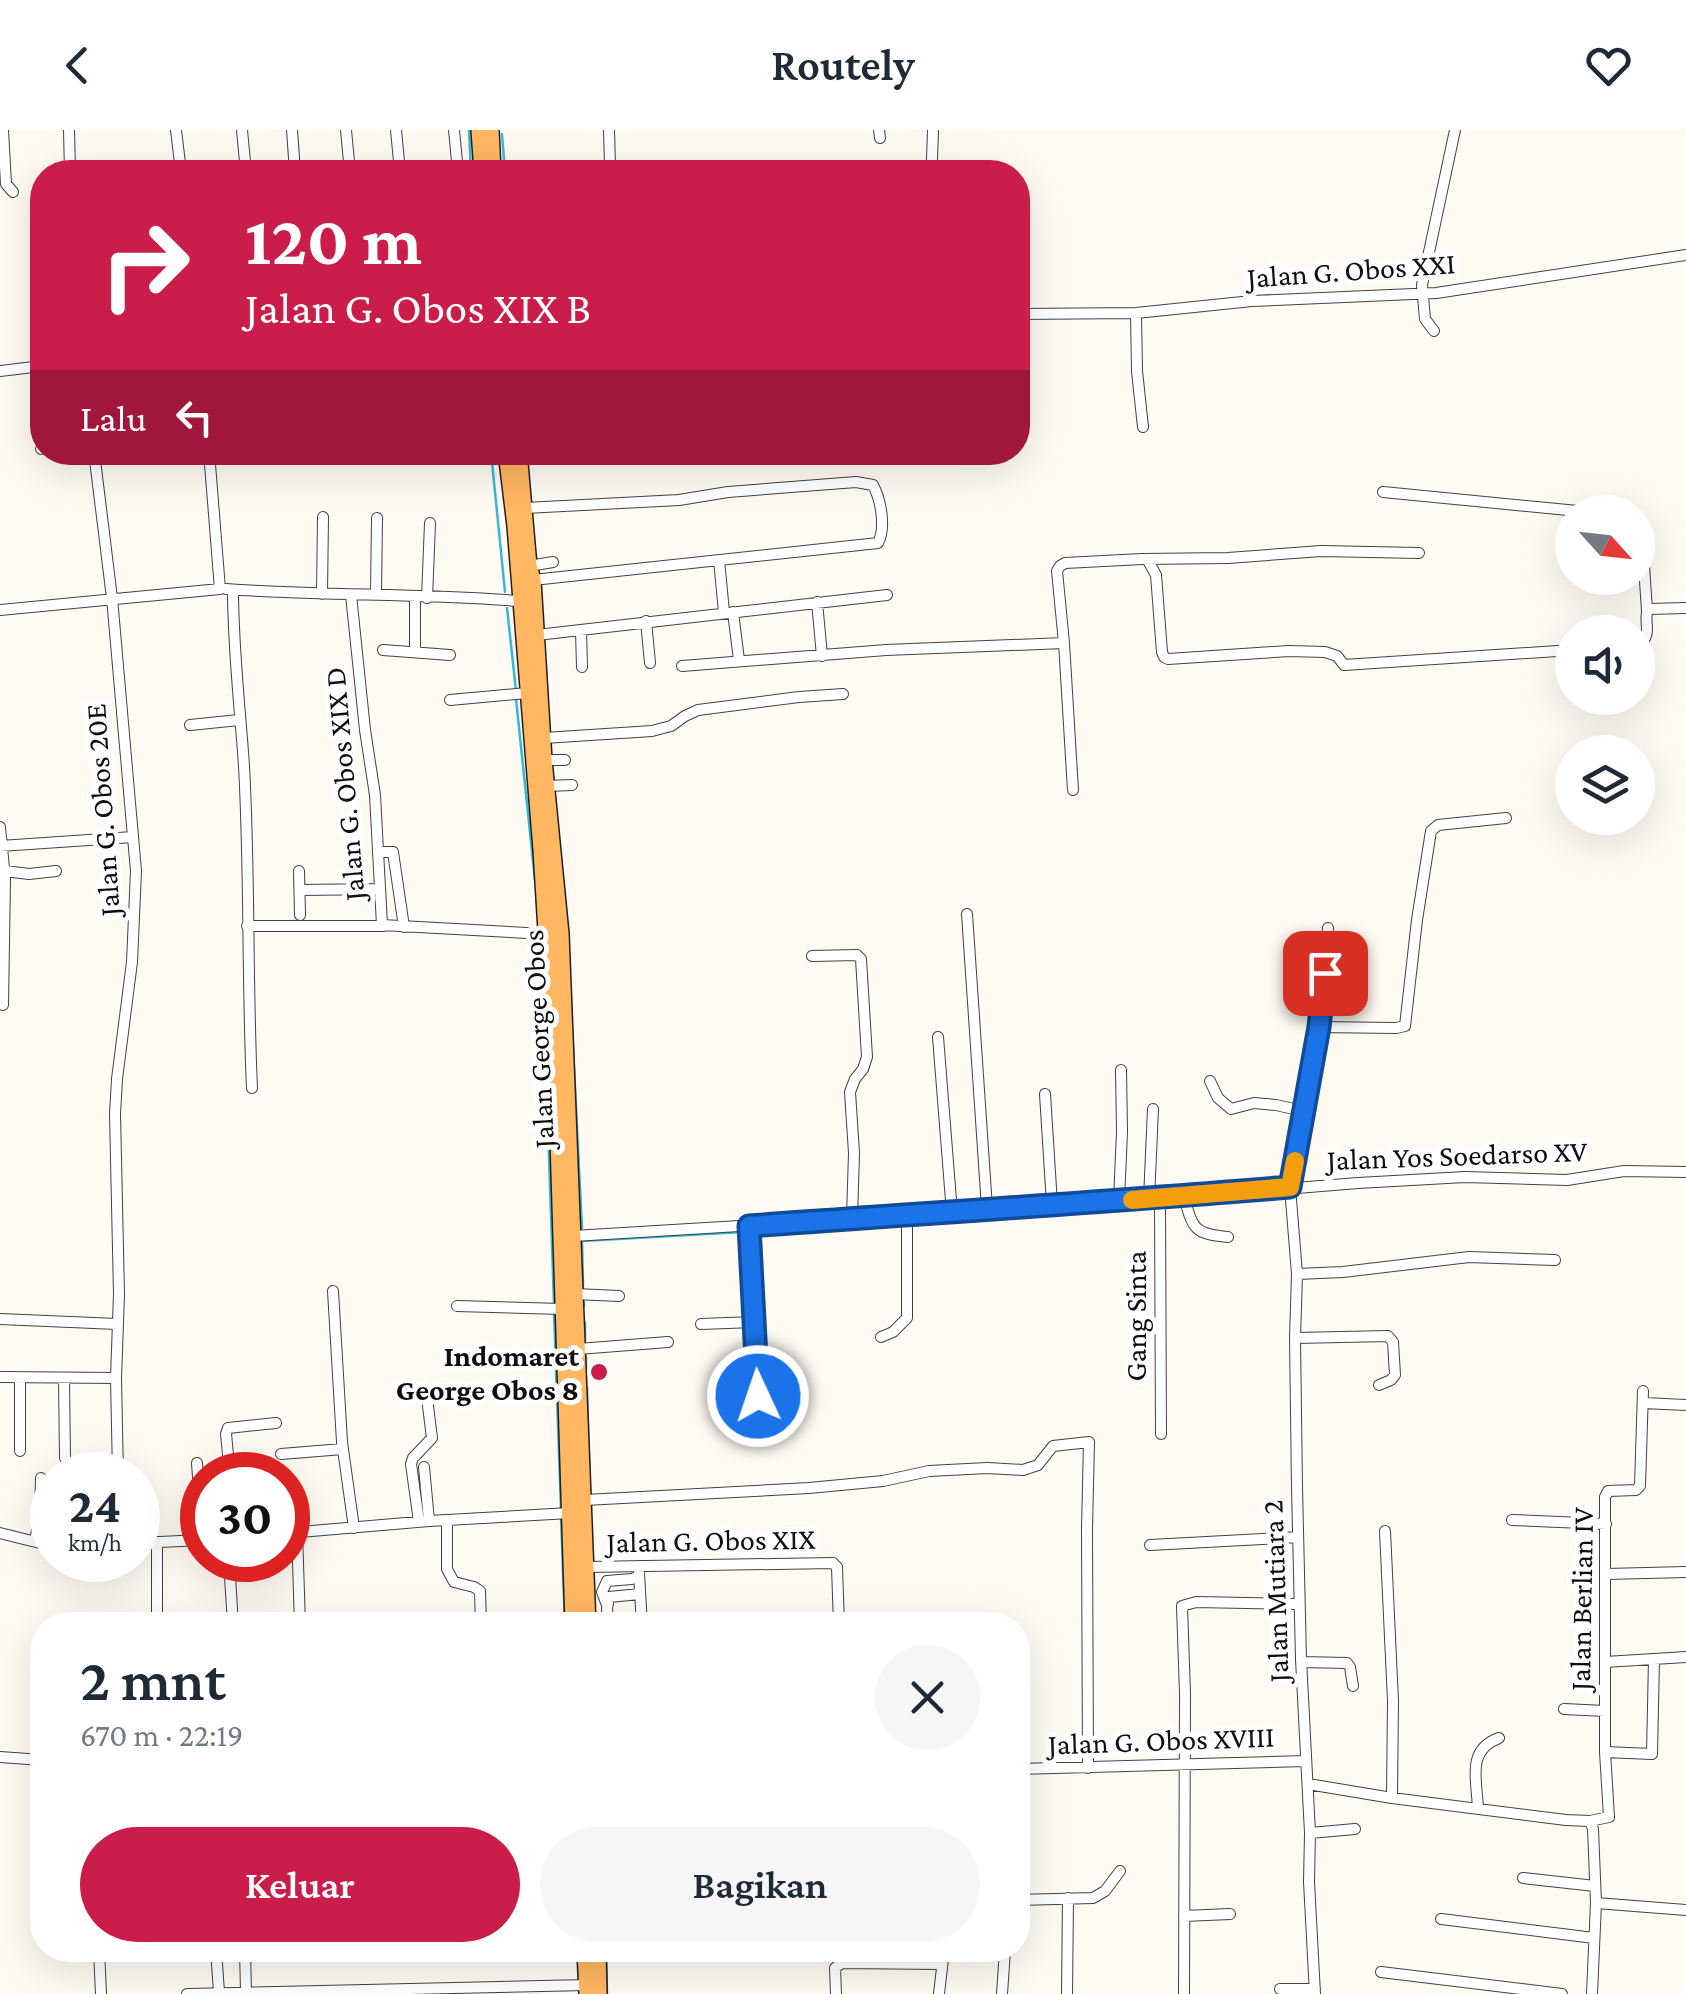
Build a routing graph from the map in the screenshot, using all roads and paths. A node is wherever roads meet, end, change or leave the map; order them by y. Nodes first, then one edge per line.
1 (4, 130) edge
2 (69, 130) edge
3 (176, 130) edge
4 (242, 130) edge
5 (292, 130) edge
6 (346, 130) edge
7 (396, 130) edge
8 (454, 130) edge
9 (479, 130) edge
10 (491, 130) edge
11 (609, 130) edge
12 (933, 130) edge
13 (1455, 130) edge
14 (932, 159) dead end
15 (70, 160) edge
16 (180, 160) edge
17 (245, 160) edge
18 (293, 160) edge
19 (349, 160) edge
20 (399, 160) edge
21 (457, 160) edge
22 (481, 160) edge
23 (493, 160) edge
24 (610, 160) edge
25 (13, 192) dead end
26 (1686, 255) edge
27 (1422, 294) junction
28 (1136, 312) junction
29 (1030, 314) edge
30 (1434, 331) dead end
31 (30, 367) edge
32 (0, 371) edge
33 (1143, 428) dead end
34 (96, 465) edge
35 (211, 465) edge
36 (508, 465) edge
37 (520, 465) edge
38 (1383, 492) dead end
39 (525, 508) junction
40 (1555, 509) edge
41 (322, 517) dead end
42 (376, 518) dead end
43 (430, 523) dead end
44 (1418, 553) dead end
45 (1147, 559) junction
46 (719, 560) junction
47 (553, 562) dead end
48 (531, 573) junction
49 (226, 590) junction
50 (376, 593) junction
51 (322, 594) junction
52 (887, 594) dead end
53 (351, 595) junction
54 (1645, 595) edge
55 (414, 597) junction
56 (112, 598) junction
57 (428, 598) junction
58 (520, 601) junction
59 (817, 602) junction
60 (1686, 608) edge
61 (0, 610) edge
62 (1646, 611) junction
63 (729, 612) junction
64 (1646, 615) edge
65 (646, 621) junction
66 (582, 630) junction
67 (537, 635) junction
68 (1064, 642) junction
69 (383, 650) dead end
70 (1555, 651) edge
71 (415, 652) junction
72 (450, 655) dead end
73 (822, 656) junction
74 (739, 660) junction
75 (650, 663) dead end
76 (682, 666) dead end
77 (582, 667) dead end
78 (527, 694) junction
79 (843, 694) dead end
80 (450, 700) dead end
81 (239, 720) junction
82 (190, 725) dead end
83 (544, 738) junction
84 (544, 760) junction
85 (566, 760) dead end
86 (572, 785) dead end
87 (546, 786) junction
88 (1073, 790) dead end
89 (1506, 818) dead end
90 (0, 827) edge
91 (132, 837) junction
92 (1, 845) edge
93 (378, 852) junction
94 (56, 871) dead end
95 (298, 871) dead end
96 (5, 872) junction
97 (380, 889) junction
98 (300, 890) junction
99 (967, 914) dead end
100 (300, 915) dead end
101 (247, 926) junction
102 (384, 926) junction
103 (404, 927) junction
104 (1328, 928) dead end
105 (546, 934) junction
106 (812, 956) dead end
107 (3, 1006) dead end
108 (1319, 1027) junction
109 (938, 1037) dead end
110 (1121, 1070) dead end
111 (1210, 1081) dead end
112 (252, 1088) dead end
113 (1045, 1094) dead end
114 (1153, 1109) dead end
115 (1303, 1111) junction
116 (1686, 1172) edge
117 (1290, 1187) junction
118 (1184, 1197) junction
119 (1154, 1199) junction
120 (1119, 1201) junction
121 (1052, 1204) junction
122 (987, 1208) junction
123 (952, 1213) junction
124 (907, 1216) junction
125 (852, 1218) junction
126 (749, 1226) junction
127 (574, 1236) junction
128 (1228, 1238) dead end
129 (1555, 1260) dead end
130 (1297, 1274) junction
131 (333, 1290) dead end
132 (575, 1294) junction
133 (619, 1296) dead end
134 (458, 1306) dead end
135 (563, 1308) junction
136 (0, 1319) edge
137 (754, 1322) junction
138 (117, 1324) junction
139 (701, 1324) dead end
140 (881, 1337) dead end
141 (1294, 1338) junction
142 (668, 1342) dead end
143 (578, 1350) junction
144 (0, 1377) edge
145 (20, 1378) junction
146 (116, 1378) junction
147 (64, 1379) junction
148 (1380, 1386) dead end
149 (1643, 1390) dead end
150 (758, 1396) dead end
151 (427, 1398) dead end
152 (1643, 1404) junction
153 (1686, 1405) edge
154 (276, 1423) dead end
155 (1161, 1434) dead end
156 (344, 1449) junction
157 (20, 1451) dead end
158 (64, 1452) edge
159 (118, 1452) edge
160 (228, 1452) edge
161 (306, 1452) edge
162 (424, 1467) dead end
163 (588, 1500) junction
164 (570, 1513) junction
165 (446, 1520) junction
166 (1512, 1520) dead end
167 (424, 1521) junction
168 (1606, 1524) junction
169 (354, 1528) junction
170 (1385, 1530) dead end
171 (310, 1531) edge
172 (0, 1533) edge
173 (1298, 1538) junction
174 (30, 1540) edge
175 (1150, 1545) dead end
176 (591, 1567) junction
177 (638, 1571) junction
178 (1686, 1572) edge
179 (1606, 1574) junction
180 (157, 1582) edge
181 (230, 1582) edge
182 (296, 1582) edge
183 (640, 1594) junction
184 (1300, 1604) junction
185 (608, 1605) junction
186 (157, 1612) edge
187 (233, 1612) edge
188 (299, 1612) edge
189 (481, 1612) edge
190 (573, 1612) edge
191 (589, 1612) edge
192 (608, 1612) edge
193 (641, 1612) edge
194 (839, 1612) edge
195 (1686, 1657) edge
196 (1654, 1660) junction
197 (1301, 1662) junction
198 (1606, 1662) junction
199 (1353, 1686) dead end
200 (1564, 1709) dead end
201 (1605, 1711) junction
202 (1499, 1738) dead end
203 (1605, 1752) junction
204 (0, 1757) edge
205 (30, 1759) edge
206 (1305, 1761) junction
207 (1184, 1765) junction
208 (1030, 1768) edge
209 (1088, 1768) junction
210 (1308, 1784) junction
211 (1392, 1798) junction
212 (1478, 1808) junction
213 (1590, 1821) junction
214 (1356, 1829) dead end
215 (1310, 1833) junction
216 (1120, 1871) dead end
217 (1523, 1878) dead end
218 (1595, 1886) junction
219 (1068, 1898) junction
220 (1030, 1900) edge
221 (1596, 1903) junction
222 (1686, 1910) edge
223 (1230, 1914) dead end
224 (1184, 1916) junction
225 (1440, 1919) dead end
226 (1594, 1938) junction
227 (100, 1962) edge
228 (217, 1962) edge
229 (245, 1962) edge
230 (587, 1962) edge
231 (596, 1962) edge
232 (1004, 1962) edge
233 (942, 1964) joint
234 (1381, 1972) dead end
235 (1280, 1988) dead end
236 (591, 1991) edge
237 (1517, 1991) edge
238 (218, 1992) edge
239 (246, 1992) edge
240 (1315, 1992) edge
241 (101, 1994) edge
242 (187, 1994) edge
243 (836, 1994) edge
244 (938, 1994) edge
245 (1002, 1994) edge
246 (1067, 1994) edge
247 (1184, 1994) edge
248 (1562, 1994) edge
249 (1592, 1994) edge

1 - 25 street
2 - 15 street
3 - 16 street
4 - 17 street
5 - 18 street
6 - 19 street
7 - 20 street
8 - 21 street
9 - 22 main road
10 - 23 main road
11 - 24 street
12 - 14 street
13 - 27 street
26 - 27 street, Jalan G. Obos XXI
27 - 28 street, Jalan G. Obos XXI
27 - 30 street
28 - 29 street, Jalan G. Obos XXI
28 - 33 street
31 - 32 street
34 - 56 street, Jalan G. Obos 20E
35 - 49 street
36 - 58 main road, Jalan George Obos
37 - 39 main road, Jalan George Obos
38 - 40 street
39 - 46 street
39 - 48 main road, Jalan George Obos
41 - 51 street
42 - 50 street
43 - 57 street
44 - 45 street
45 - 68 street
45 - 70 street
46 - 48 street
46 - 63 street
47 - 48 street
48 - 67 main road, Jalan George Obos
49 - 51 street
49 - 56 street
49 - 81 street
50 - 53 street
50 - 55 street
51 - 53 street
52 - 59 street
53 - 93 street, Jalan G. Obos XIX D
54 - 62 street
55 - 57 street
55 - 71 street
56 - 61 street
56 - 91 street, Jalan G. Obos 20E
57 - 58 street
58 - 78 main road, Jalan George Obos
59 - 63 street
59 - 73 street
60 - 62 street
62 - 64 street
63 - 65 street
63 - 74 street
65 - 66 street
65 - 75 street
66 - 67 street
66 - 77 street
67 - 83 main road, Jalan George Obos
68 - 73 street
68 - 88 street
69 - 71 street
71 - 72 street
73 - 74 street
74 - 76 street
78 - 80 street
78 - 105 main road, Jalan George Obos
79 - 83 street
81 - 82 street
81 - 101 street
83 - 84 main road, Jalan George Obos
84 - 85 street
84 - 87 main road, Jalan George Obos
86 - 87 street
87 - 127 main road, Jalan George Obos
89 - 108 street
90 - 92 street
91 - 92 street
91 - 138 street, Jalan G. Obos 20E
92 - 96 street
93 - 97 street, Jalan G. Obos XIX D
93 - 103 street
94 - 96 street
95 - 98 street
96 - 107 street
97 - 98 street
97 - 102 street, Jalan G. Obos XIX D
98 - 100 street
99 - 122 street
101 - 102 street
101 - 112 street
102 - 103 street, Jalan G. Obos XIX D
103 - 105 street, Jalan G. Obos XIX D
104 - 108 street, Jalan Mutiara 2
105 - 135 main road, Jalan George Obos
106 - 125 street
108 - 115 street, Jalan Mutiara 2
109 - 123 street
110 - 120 street
111 - 115 street
113 - 121 street
114 - 119 street, Gang Sinta
115 - 117 street, Jalan Mutiara 2
116 - 117 street, Jalan Yos Soedarso XV
117 - 118 street, Jalan Yos Soedarso XV
117 - 130 street, Jalan Mutiara 2
118 - 119 street, Jalan Yos Soedarso XV
118 - 128 street
119 - 120 street, Jalan Yos Soedarso XV
119 - 155 street, Gang Sinta
120 - 121 street, Jalan Yos Soedarso XV
121 - 122 street, Jalan Yos Soedarso XV
122 - 123 street, Jalan Yos Soedarso XV
123 - 124 street, Jalan Yos Soedarso XV
124 - 125 street, Jalan Yos Soedarso XV
124 - 140 street
125 - 126 street, Jalan Yos Soedarso XV
126 - 127 street, Jalan Yos Soedarso XV
126 - 137 street
127 - 132 main road, Jalan George Obos
129 - 130 street
130 - 141 street, Jalan Mutiara 2
131 - 156 street
132 - 133 street
132 - 143 main road, Jalan George Obos
134 - 135 street
135 - 164 main road, Jalan George Obos
136 - 138 street
137 - 139 street
137 - 150 street
138 - 146 street, Jalan G. Obos 20E
141 - 148 street
141 - 173 street, Jalan Mutiara 2
142 - 143 street
143 - 163 main road, Jalan George Obos
144 - 145 street
145 - 147 street
145 - 157 street
146 - 147 street
146 - 159 street, Jalan G. Obos 20E
147 - 158 street
149 - 152 street, Jalan Berlian IV
151 - 167 street
152 - 153 street
152 - 168 street, Jalan Berlian IV
154 - 160 street
156 - 161 street
156 - 169 street
162 - 167 street
163 - 176 main road, Jalan George Obos
163 - 209 street
164 - 165 street, Jalan G. Obos XIX
164 - 190 main road, Jalan George Obos
165 - 167 street, Jalan G. Obos XIX
165 - 189 street
166 - 168 street
167 - 169 street, Jalan G. Obos XIX
168 - 179 street, Jalan Berlian IV
169 - 171 street, Jalan G. Obos XIX
170 - 211 street
172 - 174 street
173 - 175 street
173 - 184 street, Jalan Mutiara 2
176 - 177 street, Jalan G. Obos XIX
176 - 191 main road, Jalan George Obos
177 - 183 street
177 - 185 street
177 - 194 street, Jalan G. Obos XIX
178 - 179 street
179 - 198 street, Jalan Berlian IV
180 - 186 street
181 - 187 street
182 - 188 street
183 - 185 street
183 - 193 street
184 - 197 street, Jalan Mutiara 2
184 - 207 street
185 - 192 street
195 - 196 street
196 - 198 street
196 - 203 street
197 - 199 street
197 - 206 street, Jalan Mutiara 2
198 - 201 street, Jalan Berlian IV
200 - 201 street
201 - 203 street, Jalan Berlian IV
202 - 212 street
203 - 213 street, Jalan Berlian IV
204 - 205 street
206 - 207 street, Jalan G. Obos XVIII
206 - 210 street, Jalan Mutiara 2
207 - 209 street, Jalan G. Obos XVIII
207 - 224 street
208 - 209 street, Jalan G. Obos XVIII
210 - 211 street
210 - 215 street, Jalan Mutiara 2
211 - 212 street
212 - 213 street
213 - 218 street
214 - 215 street
215 - 240 street, Jalan Mutiara 2
216 - 219 street
217 - 218 street
218 - 221 street
219 - 220 street
219 - 246 street
221 - 222 street
221 - 226 street
223 - 224 street
224 - 247 street
225 - 226 street
226 - 249 street
227 - 241 street
228 - 238 street
229 - 239 street
230 - 236 main road
231 - 236 main road
232 - 245 street
233 - 243 street
233 - 244 street
234 - 237 street
235 - 240 street
236 - 239 street
237 - 248 street
238 - 239 street
238 - 242 street

